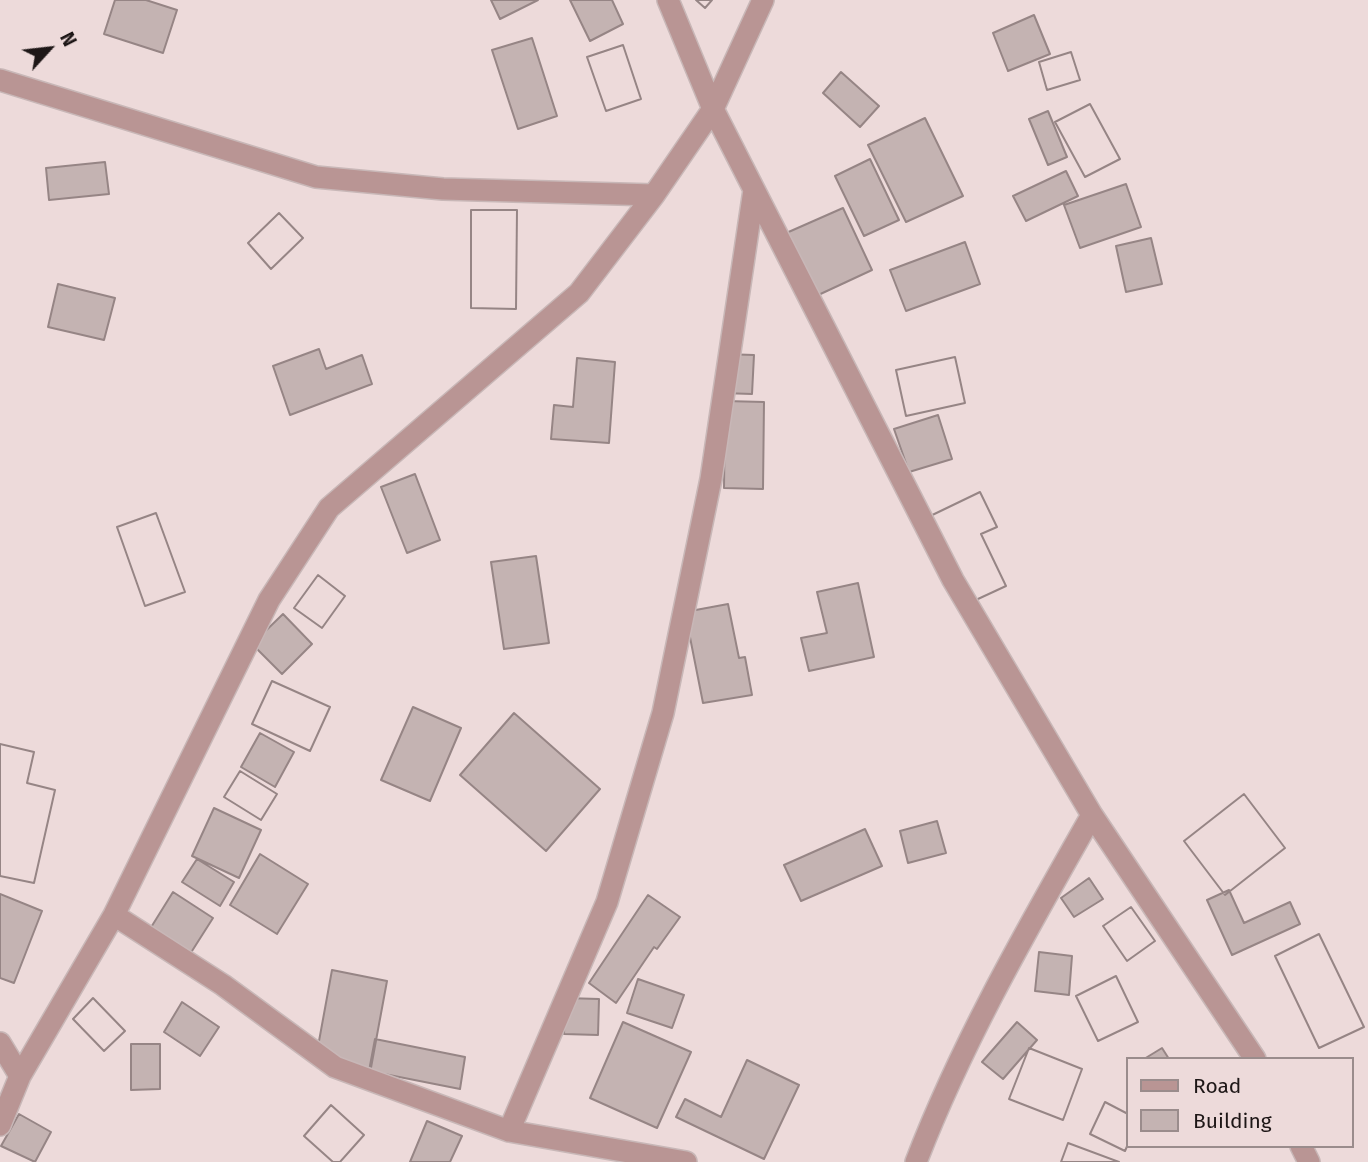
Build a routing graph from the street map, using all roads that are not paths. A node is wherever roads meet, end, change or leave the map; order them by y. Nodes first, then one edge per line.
1 (668, 0) edge
2 (763, 0) edge
3 (0, 80) edge
4 (713, 109) junction
5 (754, 190) junction
6 (654, 195) junction
7 (1092, 815) junction
8 (114, 915) junction
9 (0, 1043) edge
10 (1254, 1057) edge
11 (20, 1076) junction
12 (0, 1125) edge
13 (509, 1131) junction
14 (686, 1162) edge
15 (916, 1162) edge

1 - 4 street
2 - 4 street
3 - 6 street
4 - 5 street
4 - 6 street
5 - 7 street
5 - 13 street
6 - 8 street
7 - 10 street
7 - 15 street
8 - 11 street
8 - 13 street
9 - 11 street
11 - 12 street
13 - 14 street

